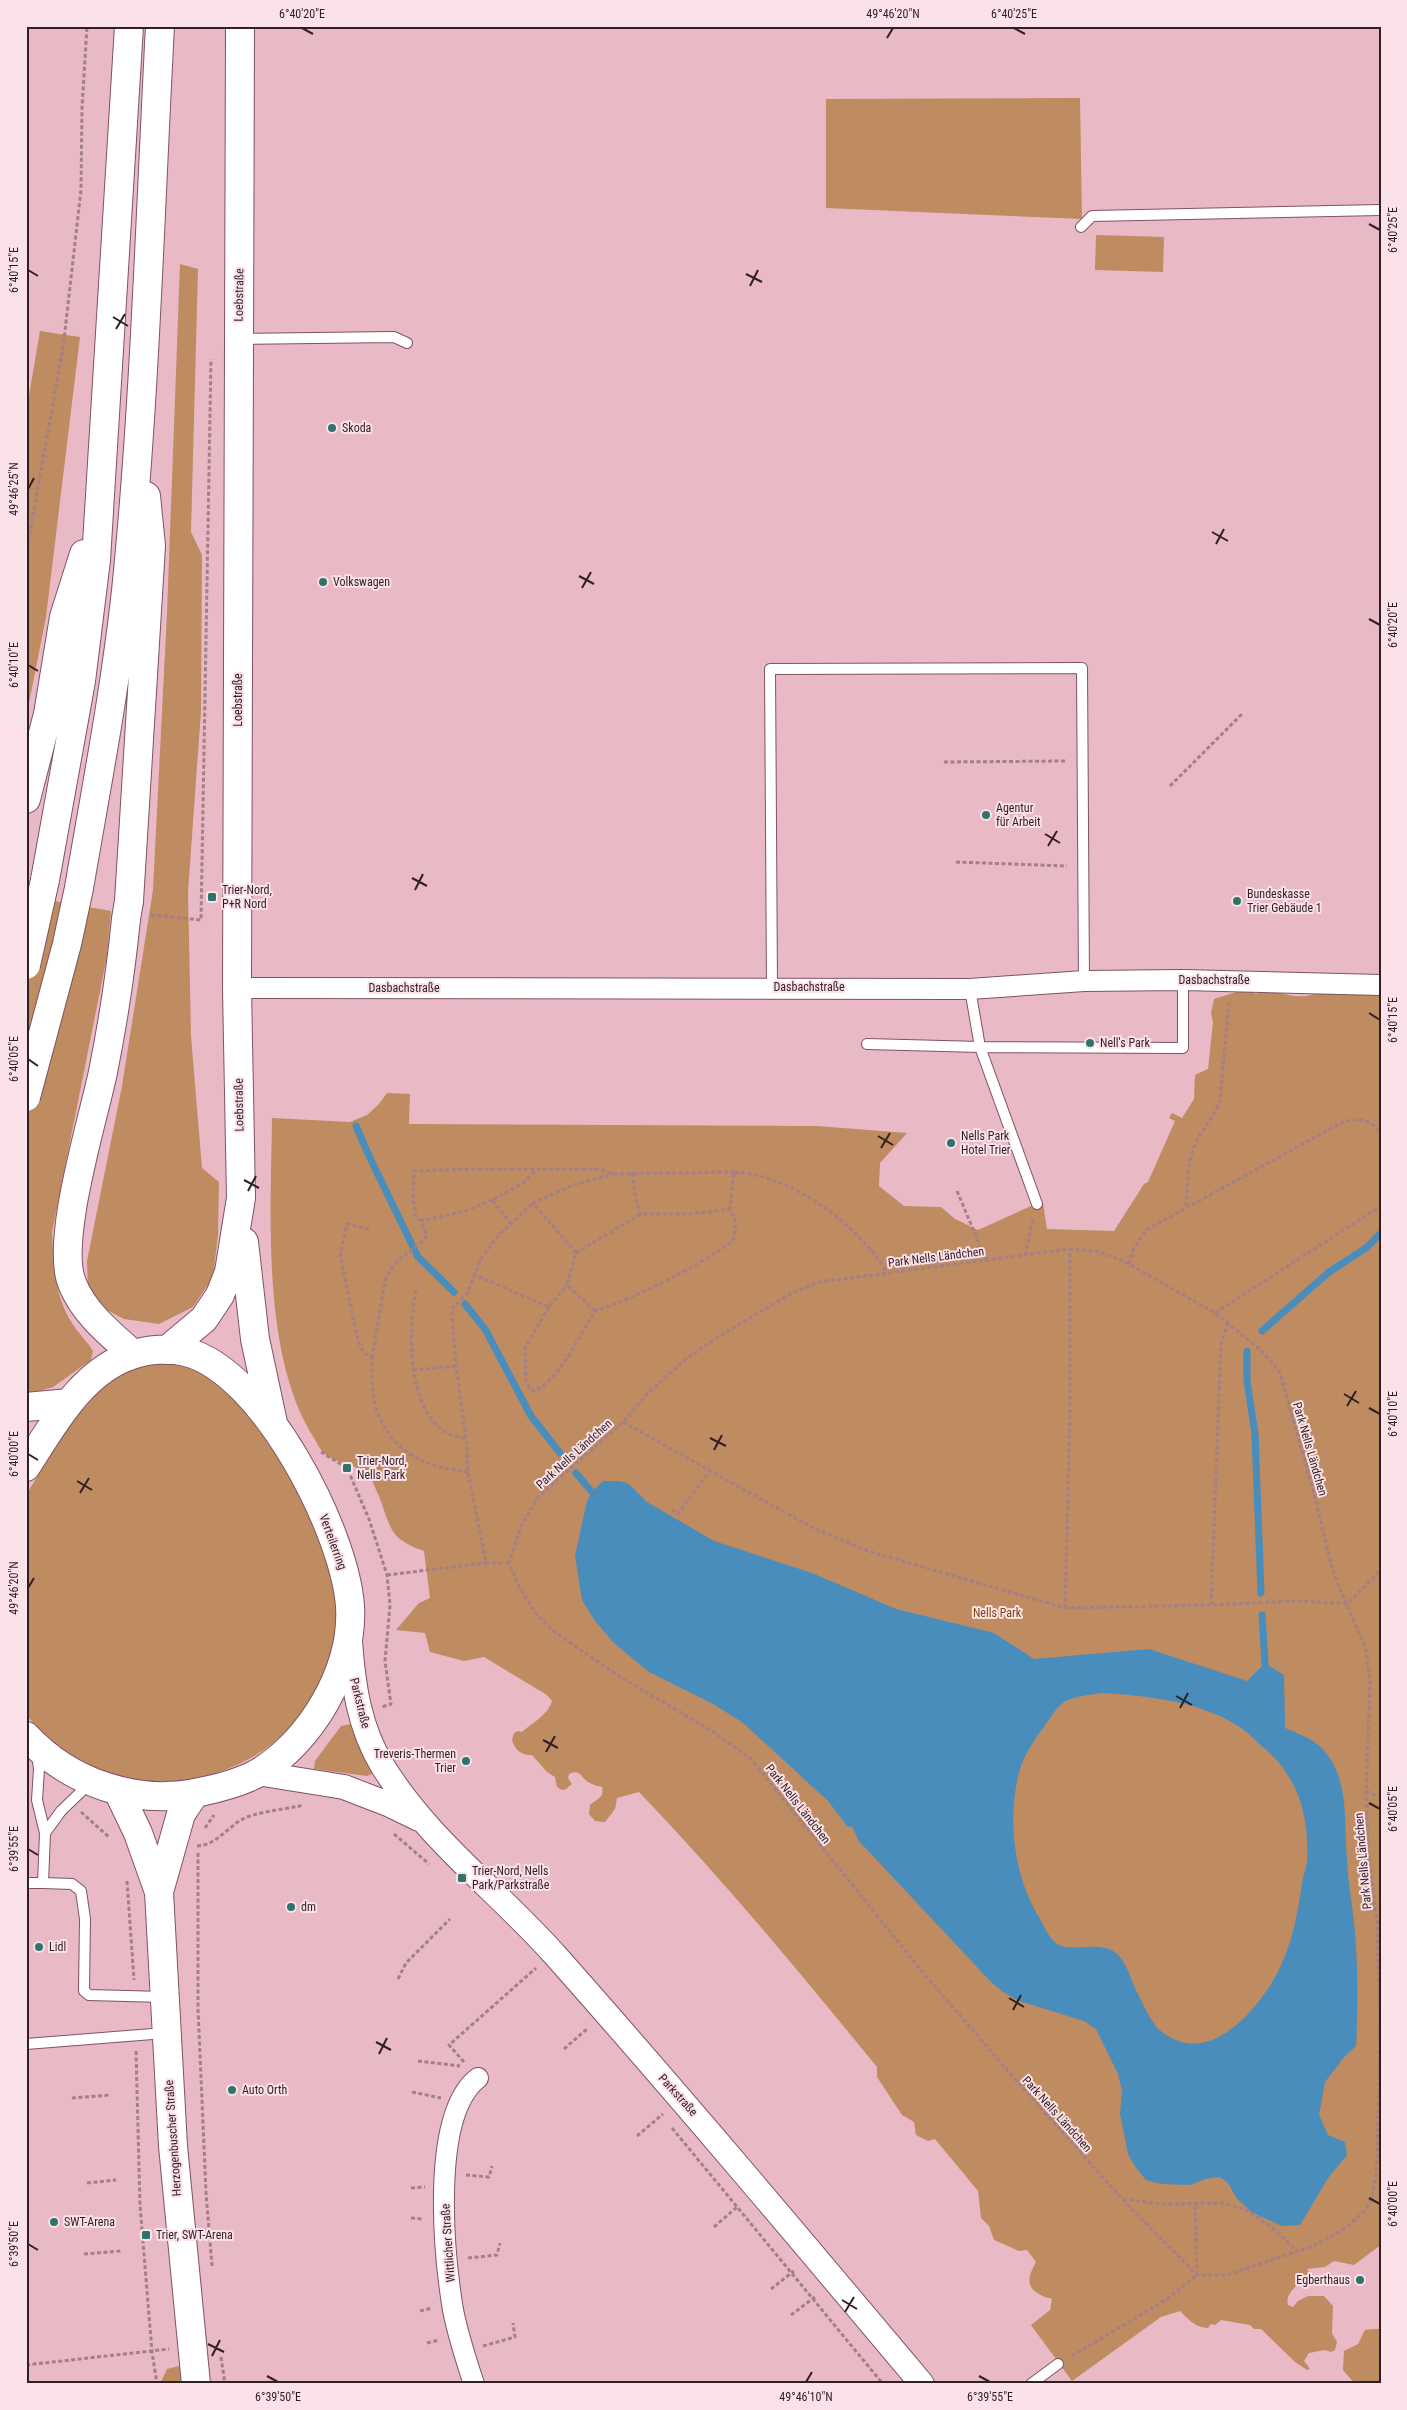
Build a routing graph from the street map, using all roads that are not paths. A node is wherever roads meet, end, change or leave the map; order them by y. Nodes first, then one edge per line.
1 (129, 26) edge
2 (160, 26) edge
3 (240, 26) edge
4 (1381, 210) edge
5 (1081, 227) dead end
6 (239, 339) junction
7 (406, 343) dead end
8 (139, 438) junction
9 (99, 507) junction
10 (26, 799) edge
11 (26, 964) edge
12 (1183, 980) junction
13 (1084, 981) junction
14 (1381, 985) edge
15 (772, 987) junction
16 (237, 988) junction
17 (970, 989) junction
18 (867, 1044) dead end
19 (980, 1046) junction
20 (26, 1097) edge
21 (241, 1198) junction
22 (1037, 1204) road end
23 (167, 1350) junction
24 (133, 1354) junction
25 (70, 1403) junction
26 (26, 1407) edge
27 (274, 1427) junction
28 (26, 1467) edge
29 (349, 1632) junction
30 (31, 1741) edge
31 (257, 1773) junction
32 (91, 1781) junction
33 (118, 1790) junction
34 (195, 1794) junction
35 (420, 1819) junction
36 (44, 1833) junction
37 (26, 1883) edge
38 (43, 1883) junction
39 (159, 1892) junction
40 (165, 1998) junction
41 (166, 2033) junction
42 (26, 2044) edge
43 (478, 2078) dead end
44 (1058, 2364) road end
45 (196, 2384) edge
46 (474, 2384) edge
47 (922, 2384) edge
48 (1031, 2384) edge

1 - 9 main road
2 - 8 main road
3 - 6 main road, Loebstraße
4 - 5 lane
6 - 7 lane
6 - 16 main road, Loebstraße
8 - 20 main road, bridge
8 - 24 main road
9 - 10 main road
9 - 11 main road, bridge
12 - 13 street, Dasbachstraße
12 - 14 street, Dasbachstraße
12 - 19 lane
13 - 15 lane
13 - 17 street, Dasbachstraße
15 - 16 street, Dasbachstraße
15 - 17 street, Dasbachstraße
16 - 21 main road, Loebstraße
17 - 19 lane
18 - 19 lane
19 - 22 lane
21 - 23 main road, Loebstraße
21 - 27 main road
23 - 24 main road, Verteilerring
23 - 27 main road, Verteilerring
24 - 25 main road, Verteilerring
25 - 26 main road
25 - 28 main road, Verteilerring
27 - 29 main road, Verteilerring
29 - 31 main road, Verteilerring
29 - 35 street, Parkstraße
30 - 32 main road, Verteilerring
30 - 36 lane
31 - 34 main road, Verteilerring
31 - 35 street, Parkstraße
32 - 33 main road, Verteilerring
32 - 36 lane
33 - 34 main road, Verteilerring
33 - 39 main road, Herzogenbuscher Straße
34 - 39 main road, Herzogenbuscher Straße
35 - 47 street, Parkstraße
36 - 38 lane
37 - 38 lane
38 - 40 lane
39 - 40 main road, Herzogenbuscher Straße
40 - 41 main road, Herzogenbuscher Straße
41 - 42 lane
41 - 45 main road, Herzogenbuscher Straße
43 - 46 street, Wittlicher Straße
44 - 48 lane

